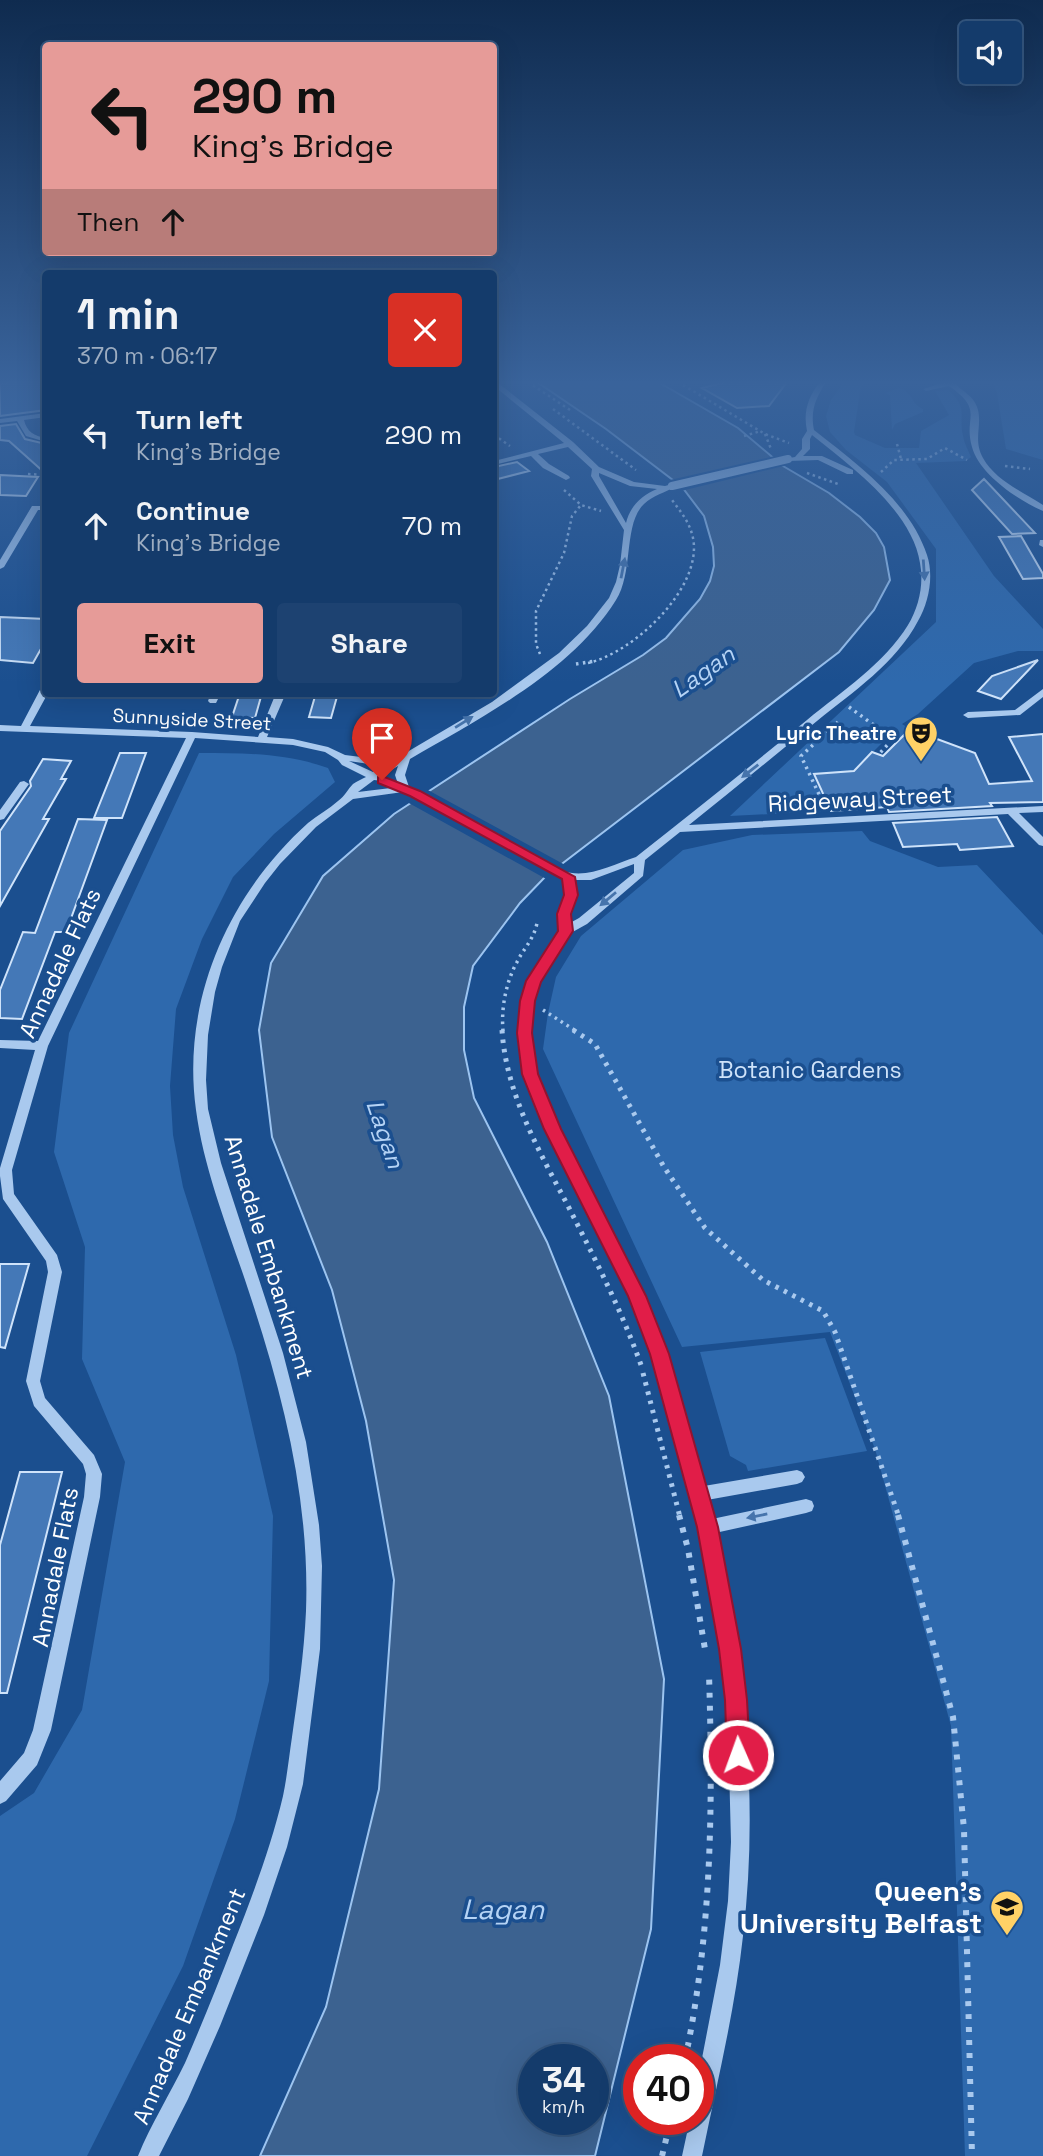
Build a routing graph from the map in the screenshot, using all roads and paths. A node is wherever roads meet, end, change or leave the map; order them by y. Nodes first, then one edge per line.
1 (563, 483) edge
2 (599, 483) edge
3 (630, 483) edge
4 (694, 483) edge
5 (865, 483) edge
6 (870, 483) edge
7 (1007, 483) edge
8 (668, 489) junction
9 (880, 491) junction
10 (581, 505) junction
11 (42, 508) edge
12 (1043, 509) edge
13 (602, 511) dead end
14 (625, 528) junction
15 (0, 567) edge
16 (540, 655) dead end
17 (576, 664) dead end
18 (1043, 692) edge
19 (42, 695) edge
20 (279, 697) edge
21 (851, 709) dead end
22 (968, 715) dead end
23 (841, 718) dead end
24 (0, 728) edge
25 (24, 729) junction
26 (191, 735) junction
27 (262, 738) junction
28 (879, 754) dead end
29 (405, 757) junction
30 (342, 758) junction
31 (373, 776) junction
32 (24, 784) dead end
33 (410, 791) junction
34 (352, 796) junction
35 (1043, 809) edge
36 (827, 811) dead end
37 (1011, 811) junction
38 (0, 817) edge
39 (678, 829) junction
40 (1043, 843) edge
41 (640, 859) junction
42 (563, 875) junction
43 (537, 923) dead end
44 (565, 931) junction
45 (543, 1010) dead end
46 (0, 1044) edge
47 (42, 1046) junction
48 (797, 1477) dead end
49 (699, 1494) junction
50 (806, 1506) dead end
51 (707, 1527) junction
52 (0, 1794) edge
53 (688, 2044) edge
54 (667, 2135) edge
55 (148, 2156) edge
56 (662, 2156) edge
57 (692, 2156) edge
58 (972, 2156) edge

1 - 10 path
2 - 14 street, Annadale Embankment
3 - 8 street, Annadale Embankment
4 - 8 street, bridge
5 - 9 street
6 - 9 street
7 - 12 street
8 - 14 street
8 - 17 path
9 -> 39 street
10 - 13 path
10 - 16 path
11 - 15 street
29 -> 14 street, Annadale Embankment
18 - 22 street
19 - 25 street
20 - 27 street
21 - 28 path
23 - 36 path
24 - 25 street, Sunnyside Street
25 - 26 street, Sunnyside Street
26 - 27 street, Sunnyside Street
26 - 47 street, Annadale Flats
27 - 30 street, Sunnyside Street
29 - 30 street
29 - 31 street, Annadale Embankment
29 - 33 street
30 - 31 street, Sunnyside Street
31 - 33 street, Sunnyside Street
31 - 34 street, Annadale Embankment
32 - 38 street
33 - 34 street
33 - 42 street, Sunnyside Street
34 - 55 street, Annadale Embankment
35 - 37 street, Ridgeway Street
37 - 39 street, Ridgeway Street
37 - 40 street
39 - 41 street
41 - 42 street
41 -> 44 street
42 - 44 street
43 - 53 path
44 - 49 street
45 - 58 path
46 - 47 street
47 - 52 street, Annadale Flats
48 - 49 street
49 - 51 street
50 -> 51 street
51 - 57 street
54 - 56 path

